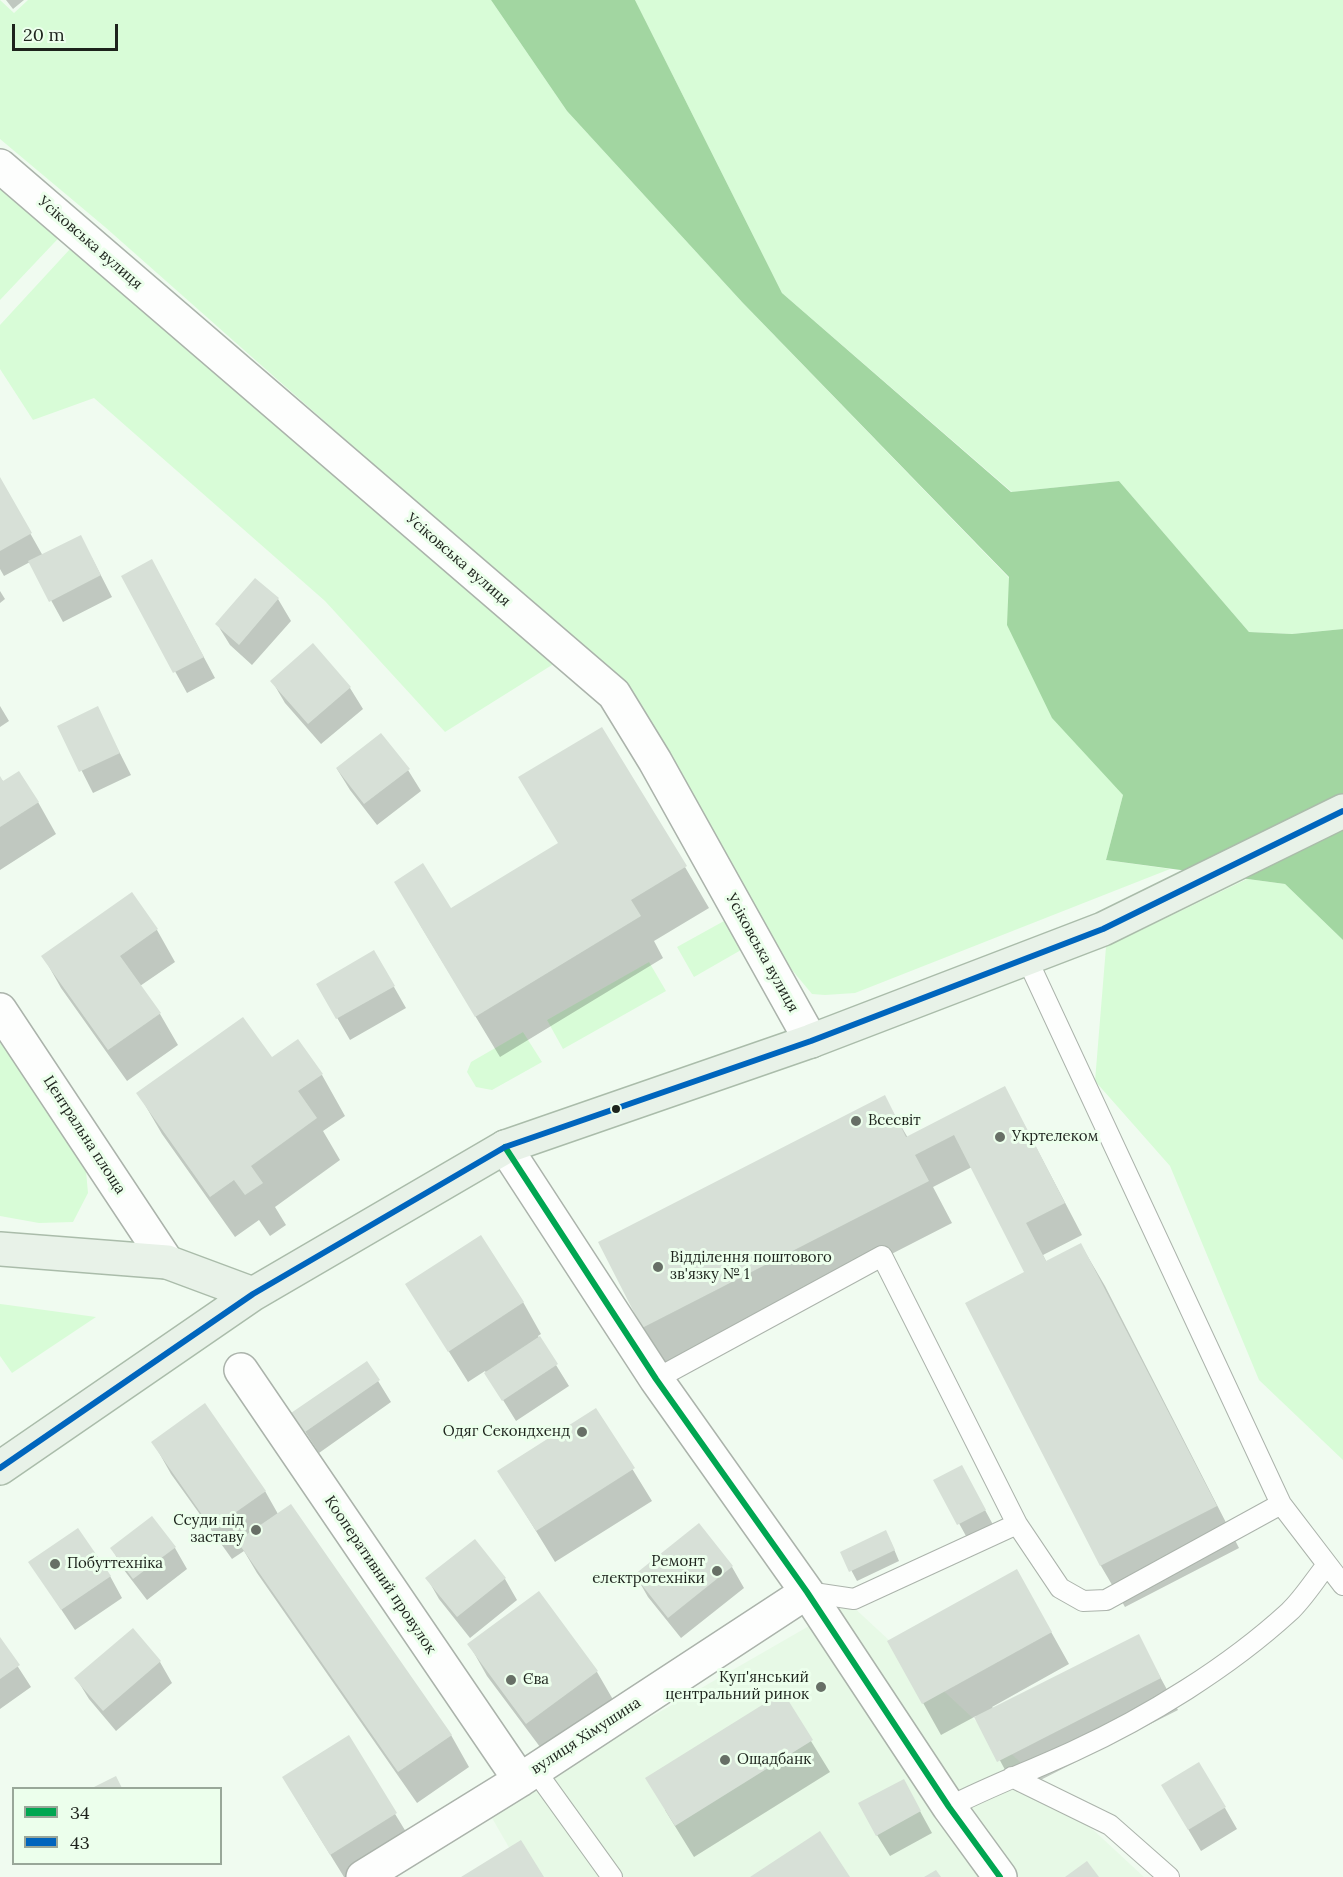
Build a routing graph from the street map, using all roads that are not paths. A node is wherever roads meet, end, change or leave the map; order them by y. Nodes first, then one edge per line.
1 (0, 166) edge
2 (1343, 811) edge
3 (1027, 959) junction
4 (0, 1010) edge
5 (811, 1041) junction
6 (505, 1146) junction
7 (0, 1249) edge
8 (166, 1262) junction
9 (253, 1293) junction
10 (241, 1370) dead end
11 (656, 1379) junction
12 (0, 1468) edge
13 (1281, 1504) junction
14 (1017, 1524) junction
15 (1326, 1566) junction
16 (1343, 1585) edge
17 (807, 1592) junction
18 (527, 1775) junction
19 (1012, 1777) junction
20 (949, 1807) junction
21 (363, 1877) edge
22 (612, 1877) edge
23 (1000, 1877) edge
24 (1169, 1877) edge

1 - 5 street, Усіковська вулиця
2 - 3 main road
3 - 5 main road
3 - 13 lane
4 - 8 street, Центральна площа
5 - 6 main road
6 - 9 main road
6 - 11 street
7 - 8 main road
8 - 9 main road
9 - 12 main road
10 - 18 street, Кооперативний провулок
11 - 14 lane
11 - 17 street
13 - 14 lane
13 - 15 lane
14 - 17 lane
15 - 16 lane
15 - 19 lane
17 - 18 street, вулиця Хімушина
17 - 20 street
18 - 21 street, вулиця Хімушина
18 - 22 lane
19 - 20 lane
19 - 24 lane
20 - 23 street

